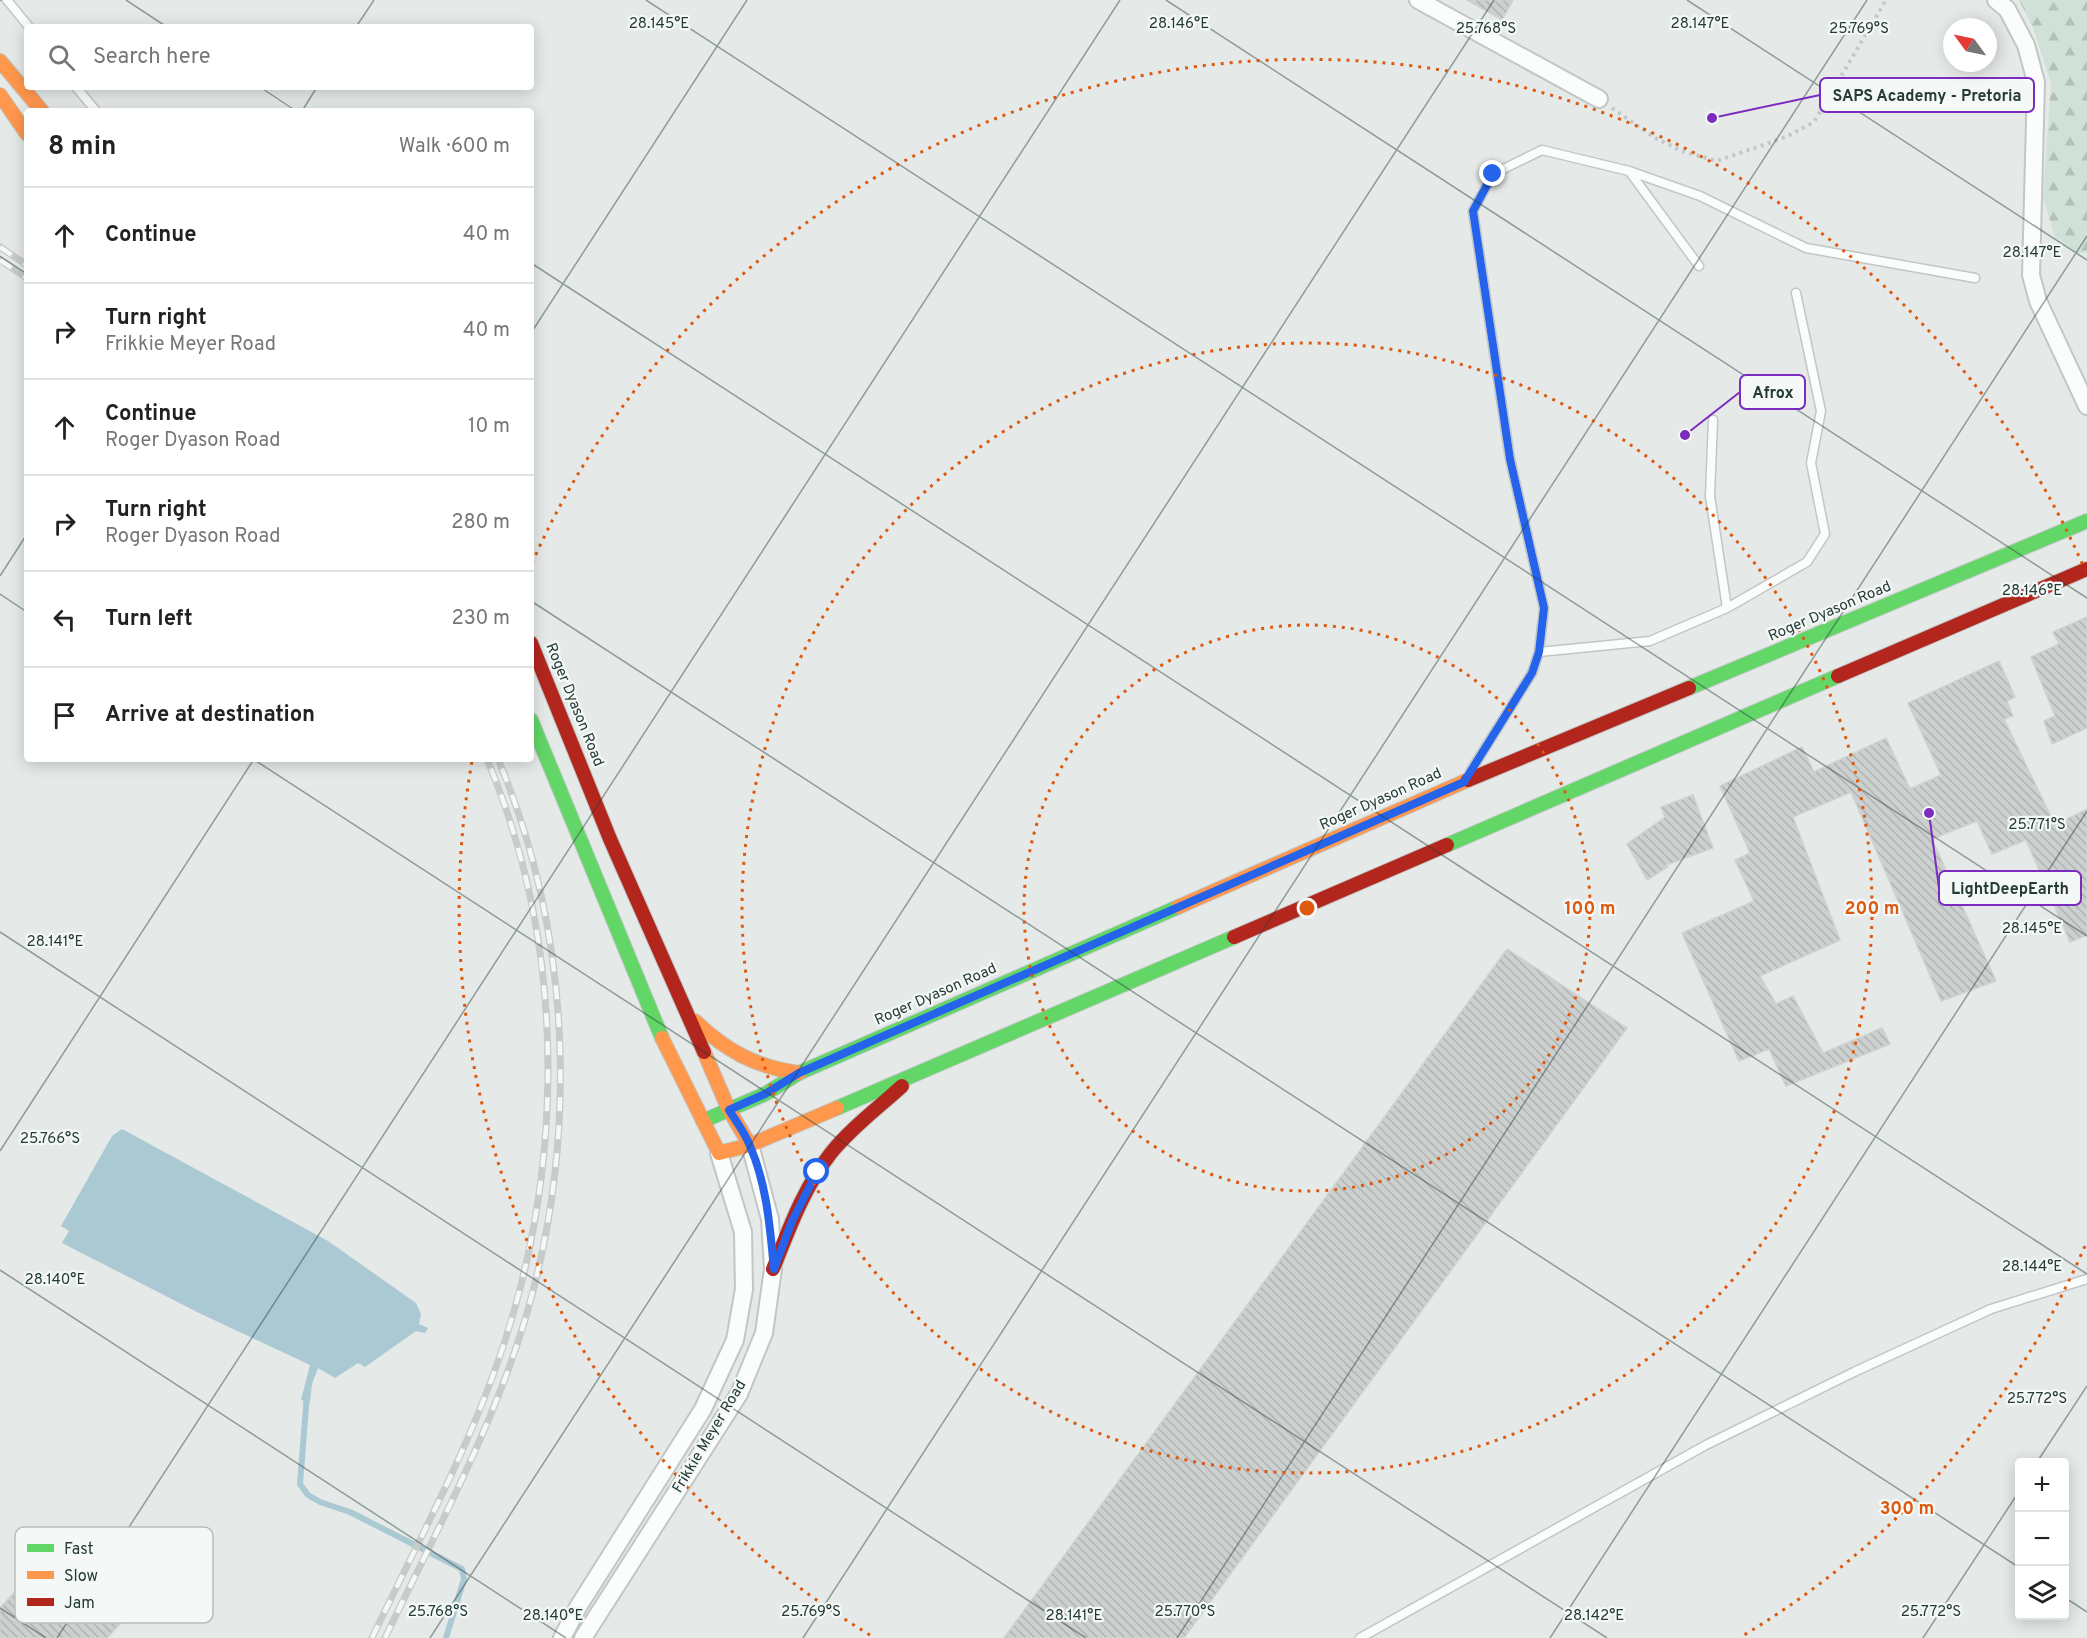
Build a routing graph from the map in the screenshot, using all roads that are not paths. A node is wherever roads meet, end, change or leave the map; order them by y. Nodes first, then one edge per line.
1 (7, 0) edge
2 (1418, 0) edge
3 (1996, 0) edge
4 (27, 24) edge
5 (0, 62) edge
6 (24, 90) edge
7 (24, 90) edge
8 (78, 90) edge
9 (0, 95) edge
10 (1599, 99) road end
11 (39, 108) edge
12 (94, 108) edge
13 (24, 130) edge
14 (1629, 171) junction
15 (1698, 266) dead end
16 (1975, 279) dead end
17 (1796, 293) dead end
18 (2087, 406) edge
19 (1713, 420) dead end
20 (2087, 521) edge
21 (2087, 568) edge
22 (1726, 608) junction
23 (534, 650) edge
24 (1539, 652) junction
25 (534, 727) edge
26 (1464, 782) junction
27 (687, 1013) junction
28 (799, 1073) junction
29 (915, 1074) junction
30 (729, 1110) junction
31 (703, 1121) junction
32 (750, 1145) junction
33 (719, 1153) junction
34 (774, 1269) junction
35 (2087, 1279) edge
36 (562, 1638) edge
37 (583, 1638) edge
38 (1360, 1638) edge

1 - 4 lane
2 - 10 street
3 - 18 street
5 - 6 main road
7 - 11 main road
8 - 12 lane
9 - 13 main road
14 - 15 lane
14 - 16 lane
14 - 24 lane
17 - 22 lane
19 - 22 lane
20 - 26 main road, Roger Dyason Road
21 - 29 main road
22 - 24 lane
23 - 27 main road, Roger Dyason Road
24 - 26 lane
25 - 31 main road
26 - 28 main road, Roger Dyason Road
27 - 28 main road
27 - 30 main road, Roger Dyason Road
28 - 30 main road, Roger Dyason Road
29 - 32 main road
29 - 34 main road
30 - 31 main road, Roger Dyason Road
30 - 32 main road, Roger Dyason Road
31 - 33 main road
32 - 33 main road
32 - 34 street, Frikkie Meyer Road
33 - 36 street, Frikkie Meyer Road
34 - 37 street, Frikkie Meyer Road
35 - 38 lane

